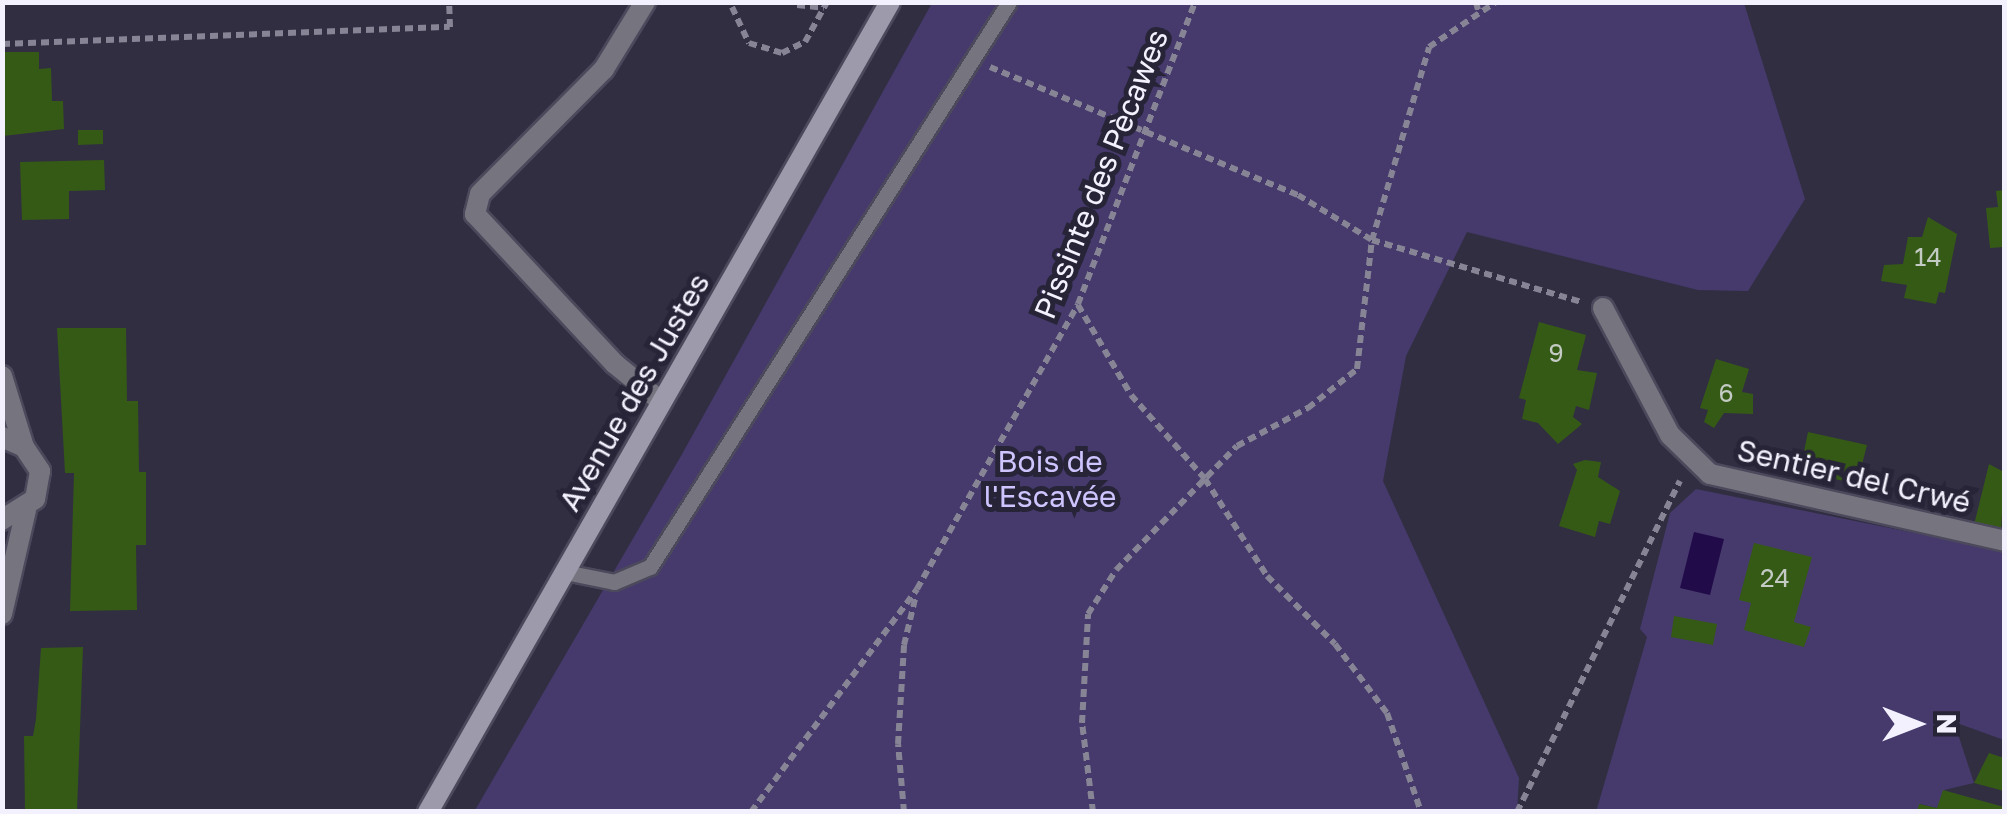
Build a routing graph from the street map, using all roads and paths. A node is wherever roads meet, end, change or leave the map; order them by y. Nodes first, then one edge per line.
1 (449, 2) edge
2 (645, 2) edge
3 (890, 2) edge
4 (1009, 2) edge
5 (1195, 2) edge
6 (1476, 2) edge
7 (1496, 2) edge
8 (797, 5) dead end
9 (825, 5) edge
10 (732, 7) dead end
11 (1480, 14) junction
12 (2, 44) edge
13 (976, 60) junction
14 (1144, 136) junction
15 (1372, 240) junction
16 (1078, 304) junction
17 (1603, 308) joint
18 (2, 376) edge
19 (662, 402) junction
20 (2, 437) edge
21 (24, 447) junction
22 (1690, 460) junction
23 (1205, 479) junction
24 (26, 510) junction
25 (2, 520) edge
26 (2004, 542) edge
27 (565, 572) junction
28 (917, 588) junction
29 (2, 614) edge
30 (428, 812) edge
31 (751, 812) edge
32 (904, 812) edge
33 (1094, 812) edge
34 (1421, 812) edge
35 (1518, 812) edge

1 - 12 path
2 - 19 street
3 - 19 main road, Avenue des Justes
4 - 13 lane
5 - 14 path, Pissinte des Pècawes
6 - 11 path
7 - 11 path
8 - 9 path
9 - 10 path
11 - 15 path
13 - 14 path
13 - 27 lane
14 - 15 path
14 - 16 path, Pissinte des Pècawes
15 - 17 path
15 - 23 path
16 - 23 path
16 - 28 path, Pissinte des Pècawes
17 - 22 street, Sentier del Crwé
18 - 21 street
19 - 27 main road, Avenue des Justes
20 - 21 street
21 - 24 street
22 - 26 street, Sentier del Crwé
22 - 35 path
23 - 33 path
23 - 34 path
24 - 25 street
24 - 29 street
27 - 30 main road, Avenue des Justes
28 - 31 path, Pissinte des Pècawes
28 - 32 path

